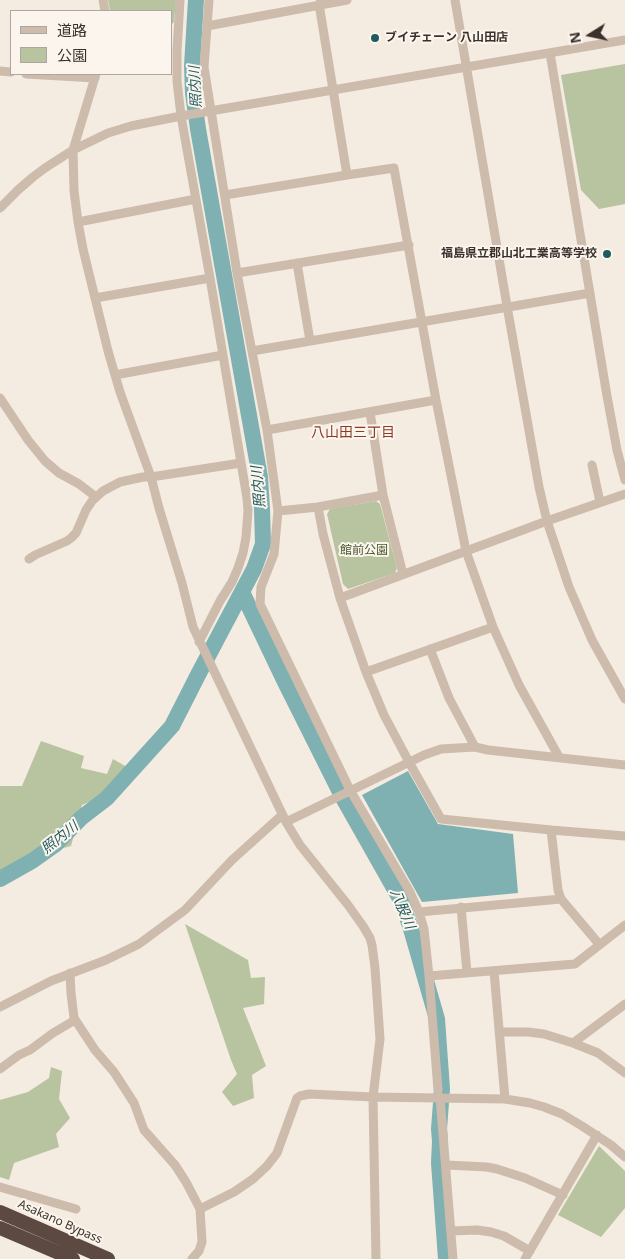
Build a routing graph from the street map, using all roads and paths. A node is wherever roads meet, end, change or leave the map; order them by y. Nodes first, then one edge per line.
1 (180, 0) edge
2 (209, 0) edge
3 (346, 0) edge
4 (455, 0) edge
5 (319, 4) junction
6 (207, 26) junction
7 (175, 30) edge
8 (625, 40) edge
9 (550, 53) junction
10 (467, 66) junction
11 (60, 75) edge
12 (95, 76) edge
13 (333, 89) junction
14 (212, 111) junction
15 (181, 116) junction
16 (73, 150) junction
17 (348, 175) junction
18 (225, 195) junction
19 (196, 199) junction
20 (0, 208) edge
21 (78, 222) junction
22 (409, 245) junction
23 (297, 263) junction
24 (237, 273) junction
25 (210, 278) junction
26 (590, 293) junction
27 (95, 298) junction
28 (507, 306) junction
29 (422, 322) junction
30 (310, 341) junction
31 (252, 351) junction
32 (222, 355) junction
33 (115, 375) junction
34 (0, 398) edge
35 (436, 400) junction
36 (370, 412) junction
37 (267, 430) junction
38 (240, 464) junction
39 (592, 465) dead end
40 (151, 477) junction
41 (625, 480) edge
42 (625, 494) edge
43 (383, 495) junction
44 (96, 497) junction
45 (600, 502) junction
46 (318, 507) junction
47 (278, 511) junction
48 (547, 521) junction
49 (466, 551) junction
50 (29, 559) dead end
51 (403, 574) junction
52 (340, 598) junction
53 (493, 627) junction
54 (199, 642) junction
55 (430, 649) junction
56 (366, 672) junction
57 (625, 699) edge
58 (475, 747) junction
59 (558, 757) junction
60 (409, 762) junction
61 (625, 765) edge
62 (350, 790) junction
63 (284, 819) junction
64 (551, 830) junction
65 (625, 836) edge
66 (561, 899) junction
67 (461, 907) junction
68 (420, 912) junction
69 (625, 925) edge
70 (599, 944) junction
71 (494, 971) junction
72 (70, 973) junction
73 (467, 973) junction
74 (429, 976) junction
75 (625, 1004) edge
76 (0, 1007) edge
77 (75, 1020) junction
78 (499, 1032) junction
79 (573, 1042) junction
80 (0, 1068) edge
81 (625, 1073) edge
82 (439, 1094) junction
83 (373, 1097) junction
84 (505, 1099) junction
85 (598, 1135) junction
86 (625, 1157) edge
87 (446, 1165) junction
88 (0, 1187) edge
89 (563, 1195) junction
90 (76, 1209) dead end
91 (200, 1209) junction
92 (0, 1212) edge
93 (0, 1228) edge
94 (451, 1231) junction
95 (530, 1251) junction
96 (73, 1259) edge
97 (108, 1259) edge
98 (192, 1259) edge
99 (376, 1259) edge
100 (453, 1259) edge
101 (525, 1259) edge

1 - 7 street
2 - 6 street
3 - 5 street
4 - 10 street
5 - 6 street
5 - 13 street
6 - 14 street
7 - 15 street
8 - 9 street
9 - 10 street
9 - 26 street
10 - 13 street
10 - 28 street
11 - 12 street
12 - 16 street
13 - 14 street
13 - 17 street
14 - 15 street
14 - 18 street
15 - 16 street
15 - 19 street
16 - 20 street
16 - 21 street
17 - 18 street
17 - 22 street
18 - 24 street
19 - 21 street
19 - 25 street
21 - 27 street
22 - 23 street
22 - 29 street
23 - 24 street
23 - 30 street
24 - 31 street
25 - 27 street
25 - 32 street
26 - 28 street
26 - 41 street
27 - 33 street
28 - 29 street
28 - 48 street
29 - 30 street
29 - 35 street
30 - 31 street
31 - 37 street
32 - 33 street
32 - 38 street
33 - 40 street
34 - 44 street
35 - 36 street
35 - 49 street
36 - 37 street
36 - 43 street
37 - 47 street
38 - 40 street
38 - 54 street
39 - 45 street
40 - 44 street
40 - 54 street
42 - 45 street
43 - 46 street
43 - 51 street
44 - 50 street
45 - 48 street
46 - 47 street
46 - 52 street
47 - 62 street
48 - 49 street
48 - 57 street
49 - 51 street
49 - 53 street
51 - 52 street
52 - 56 street
53 - 55 street
53 - 59 street
54 - 63 street
55 - 56 street
55 - 58 street
56 - 60 street
58 - 59 street
58 - 60 street
59 - 61 street
60 - 62 street
60 - 64 street
62 - 63 street
62 - 68 street
63 - 72 street
63 - 83 street
64 - 65 street
64 - 66 street
66 - 67 street
66 - 70 street
67 - 68 street
67 - 73 street
68 - 74 street
69 - 70 street
70 - 71 street
71 - 73 street
71 - 78 street
72 - 76 street
72 - 77 street
73 - 74 street
74 - 82 street
75 - 79 street
77 - 80 street
77 - 91 street
78 - 79 street
78 - 84 street
79 - 81 street
82 - 83 street
82 - 84 street
82 - 87 street
83 - 91 street
83 - 99 street
84 - 85 street
85 - 86 street
85 - 89 street
87 - 89 street
87 - 94 street
88 - 90 street
89 - 95 street
91 - 98 street
92 - 97 highway, Asakano Bypass
93 - 96 highway
94 - 95 street
94 - 100 street
95 - 101 street

